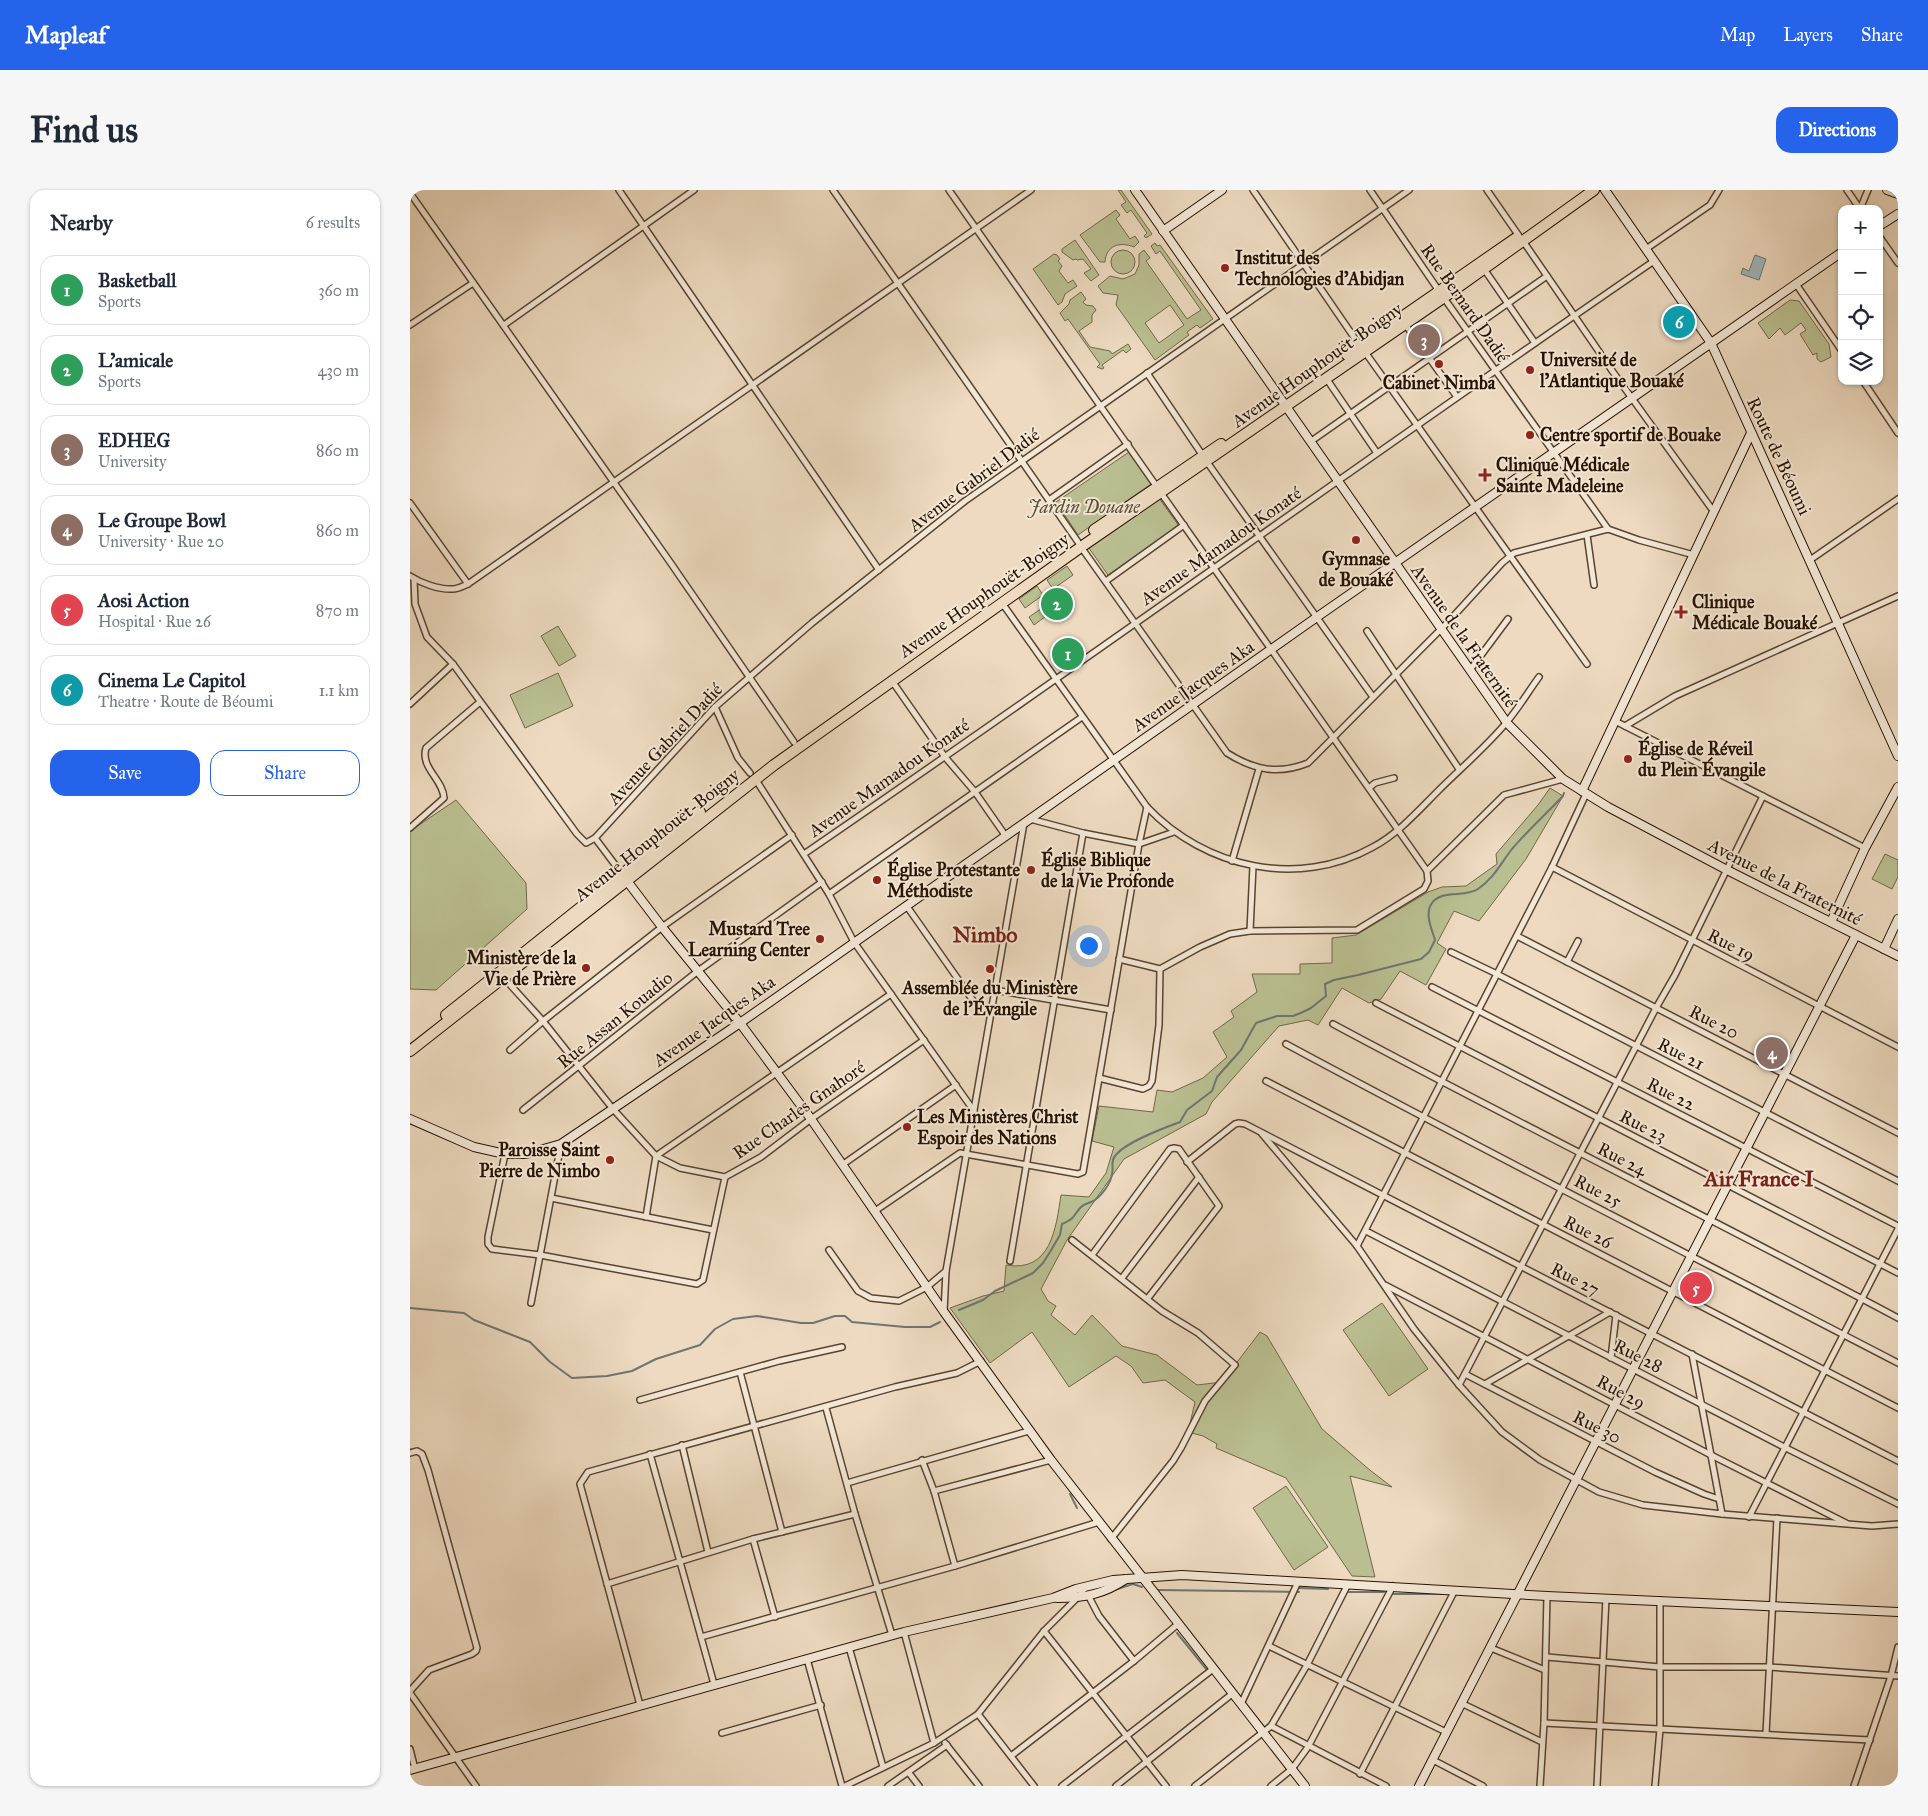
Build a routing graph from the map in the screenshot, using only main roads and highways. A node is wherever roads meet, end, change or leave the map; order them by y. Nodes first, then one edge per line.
1 (1583, 190) edge
2 (1594, 190) edge
3 (1521, 238) junction
4 (1441, 294) junction
5 (1362, 348) junction
6 (1284, 404) junction
7 (1079, 544) junction
8 (752, 776) junction
9 (624, 877) junction
10 (410, 1044) edge
11 (410, 1051) edge

1 - 3 highway, Avenue Houphouët-Boigny
2 - 3 highway, Avenue Houphouët-Boigny
3 - 4 highway, Avenue Houphouët-Boigny
3 - 4 highway, Avenue Houphouët-Boigny
4 - 5 highway, Avenue Houphouët-Boigny
4 - 5 highway, Avenue Houphouët-Boigny
5 - 6 highway, Avenue Houphouët-Boigny
5 - 6 highway, Avenue Houphouët-Boigny
6 - 7 highway, Avenue Houphouët-Boigny
7 - 8 highway, Avenue Houphouët-Boigny
7 - 8 highway, Avenue Houphouët-Boigny
8 - 9 highway, Avenue Houphouët-Boigny
9 - 10 highway, Avenue Houphouët-Boigny
9 - 11 highway, Avenue Houphouët-Boigny

